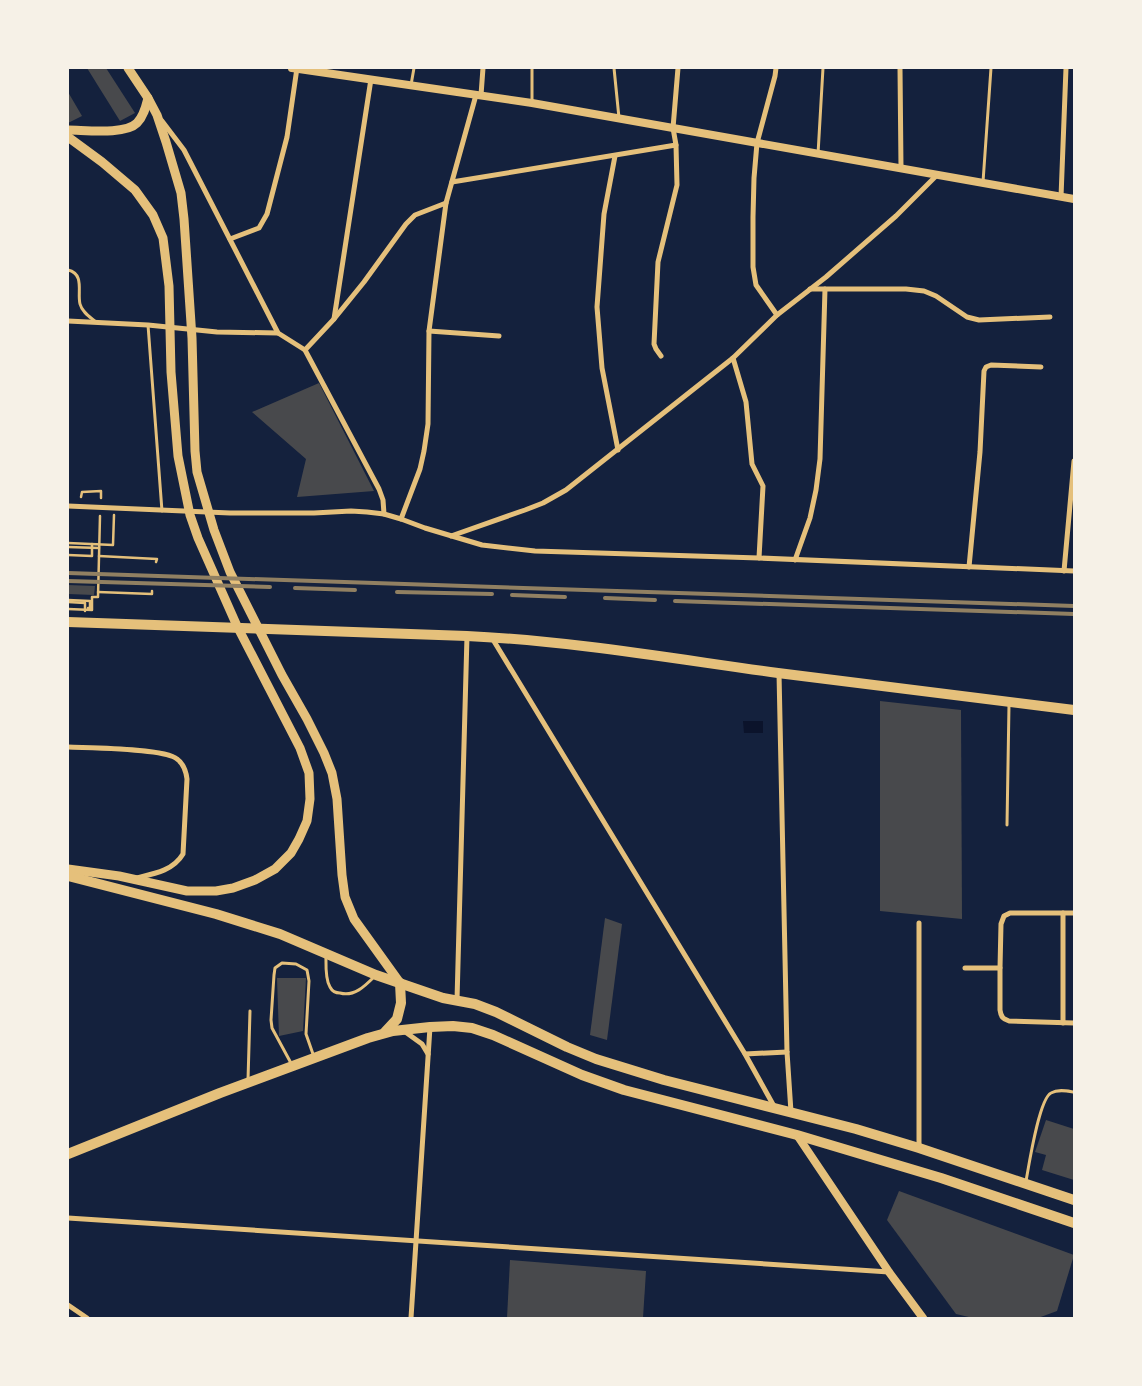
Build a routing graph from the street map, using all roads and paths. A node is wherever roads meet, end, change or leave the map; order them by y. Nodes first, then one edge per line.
1 (128, 68) edge
2 (295, 68) edge
3 (414, 68) edge
4 (484, 68) edge
5 (532, 68) edge
6 (614, 68) edge
7 (678, 68) edge
8 (776, 68) edge
9 (823, 68) edge
10 (900, 68) edge
11 (992, 68) edge
12 (1066, 68) edge
13 (371, 79) junction
14 (410, 86) junction
15 (478, 95) junction
16 (148, 98) junction
17 (532, 103) junction
18 (157, 115) junction
19 (619, 119) junction
20 (673, 128) junction
21 (68, 130) edge
22 (68, 137) edge
23 (757, 143) junction
24 (676, 145) junction
25 (818, 154) junction
26 (615, 156) junction
27 (901, 168) junction
28 (937, 175) junction
29 (452, 182) junction
30 (982, 183) junction
31 (1061, 197) junction
32 (1074, 199) edge
33 (446, 203) junction
34 (230, 239) junction
35 (68, 270) edge
36 (810, 289) junction
37 (825, 289) junction
38 (777, 315) junction
39 (1050, 317) dead end
40 (334, 320) junction
41 (68, 321) edge
42 (96, 322) junction
43 (148, 325) junction
44 (429, 331) junction
45 (278, 333) junction
46 (499, 336) dead end
47 (305, 350) junction
48 (661, 356) dead end
49 (734, 358) junction
50 (1041, 367) dead end
51 (618, 450) junction
52 (1074, 461) edge
53 (100, 501) dead end
54 (68, 506) edge
55 (81, 507) junction
56 (115, 508) junction
57 (100, 510) dead end
58 (162, 511) junction
59 (384, 514) junction
60 (401, 519) junction
61 (450, 536) junction
62 (92, 544) junction
63 (68, 545) edge
64 (99, 548) junction
65 (68, 555) edge
66 (98, 556) junction
67 (759, 558) junction
68 (795, 560) junction
69 (156, 562) dead end
70 (969, 567) junction
71 (1064, 570) junction
72 (1074, 571) edge
73 (152, 591) dead end
74 (98, 592) junction
75 (68, 601) edge
76 (86, 603) dead end
77 (68, 609) edge
78 (68, 622) edge
79 (467, 636) junction
80 (492, 637) junction
81 (779, 673) junction
82 (1009, 702) junction
83 (1074, 710) edge
84 (68, 747) edge
85 (1006, 825) dead end
86 (68, 869) edge
87 (68, 876) edge
88 (132, 879) junction
89 (1063, 913) junction
90 (1074, 913) edge
91 (919, 923) dead end
92 (326, 953) junction
93 (965, 968) dead end
94 (1000, 968) junction
95 (376, 975) junction
96 (400, 983) junction
97 (457, 1000) junction
98 (250, 1011) dead end
99 (1062, 1023) junction
100 (1074, 1023) edge
101 (430, 1027) junction
102 (403, 1030) junction
103 (384, 1033) junction
104 (787, 1052) junction
105 (745, 1054) junction
106 (428, 1055) junction
107 (314, 1058) junction
108 (293, 1066) junction
109 (248, 1083) junction
110 (1074, 1092) edge
111 (775, 1109) junction
112 (792, 1113) junction
113 (798, 1135) junction
114 (919, 1148) junction
115 (68, 1154) edge
116 (1025, 1184) junction
117 (1074, 1200) edge
118 (68, 1218) edge
119 (1074, 1224) edge
120 (416, 1240) junction
121 (889, 1272) junction
122 (68, 1304) edge
123 (86, 1318) edge
124 (411, 1318) edge
125 (923, 1318) edge

1 - 16 main road
2 - 13 street
2 - 34 street
3 - 14 lane
4 - 15 street
5 - 17 lane
6 - 19 lane
7 - 20 street
8 - 23 street
9 - 25 lane
10 - 27 street
11 - 30 lane
12 - 31 street
13 - 14 street
13 - 40 street
14 - 15 street
15 - 17 street
15 - 29 street
16 - 18 main road
16 - 21 main road
17 - 19 street
18 - 34 street
18 - 96 main road
19 - 20 street
20 - 23 street
20 - 24 street
22 - 88 main road
23 - 25 street
23 - 38 street
24 - 26 street
24 - 48 street
25 - 27 street
26 - 29 street
26 - 51 street
27 - 28 street
28 - 30 street
28 - 36 street
29 - 33 street
30 - 31 street
31 - 32 street
33 - 40 street
33 - 44 street
34 - 45 street
35 - 42 lane
36 - 37 street
36 - 38 street
37 - 39 street
37 - 68 street
38 - 49 street
40 - 47 street
41 - 42 street
42 - 43 street
43 - 45 street
43 - 58 lane
44 - 46 street
44 - 60 street
45 - 47 street
47 - 59 street
49 - 51 street
49 - 67 street
50 - 70 street
51 - 61 street
52 - 71 street
53 - 55 path
54 - 55 street
55 - 56 street
56 - 58 street
56 - 62 path
57 - 64 path
58 - 59 street
59 - 60 street
60 - 61 street
61 - 67 street
62 - 63 path
62 - 65 path
63 - 64 path
64 - 66 path
66 - 69 path
66 - 74 path
67 - 68 street
68 - 70 street
70 - 71 street
71 - 72 street
73 - 74 path
74 - 77 path
75 - 76 path
75 - 77 path
78 - 79 main road
79 - 80 main road
79 - 97 street
80 - 81 main road
80 - 105 street
81 - 82 main road
81 - 104 street
82 - 83 main road
82 - 85 lane
84 - 88 street
86 - 88 main road
87 - 92 main road
89 - 90 street
89 - 94 street
89 - 99 street
91 - 114 street
92 - 95 main road
92 - 95 lane
93 - 94 street
94 - 99 street
95 - 96 main road
96 - 97 main road
96 - 103 main road
97 - 111 main road
98 - 109 lane
99 - 100 street
101 - 102 main road
101 - 106 street
101 - 113 main road
102 - 103 main road
102 - 106 street
103 - 107 main road
104 - 105 street
104 - 112 street
105 - 111 street
106 - 120 street
107 - 108 main road
107 - 108 lane
108 - 109 main road
109 - 115 main road
110 - 116 lane
111 - 112 main road
112 - 114 main road
113 - 119 main road
113 - 121 street
114 - 116 main road
116 - 117 main road
118 - 120 street
120 - 121 street
120 - 124 street
121 - 125 street
122 - 123 street

